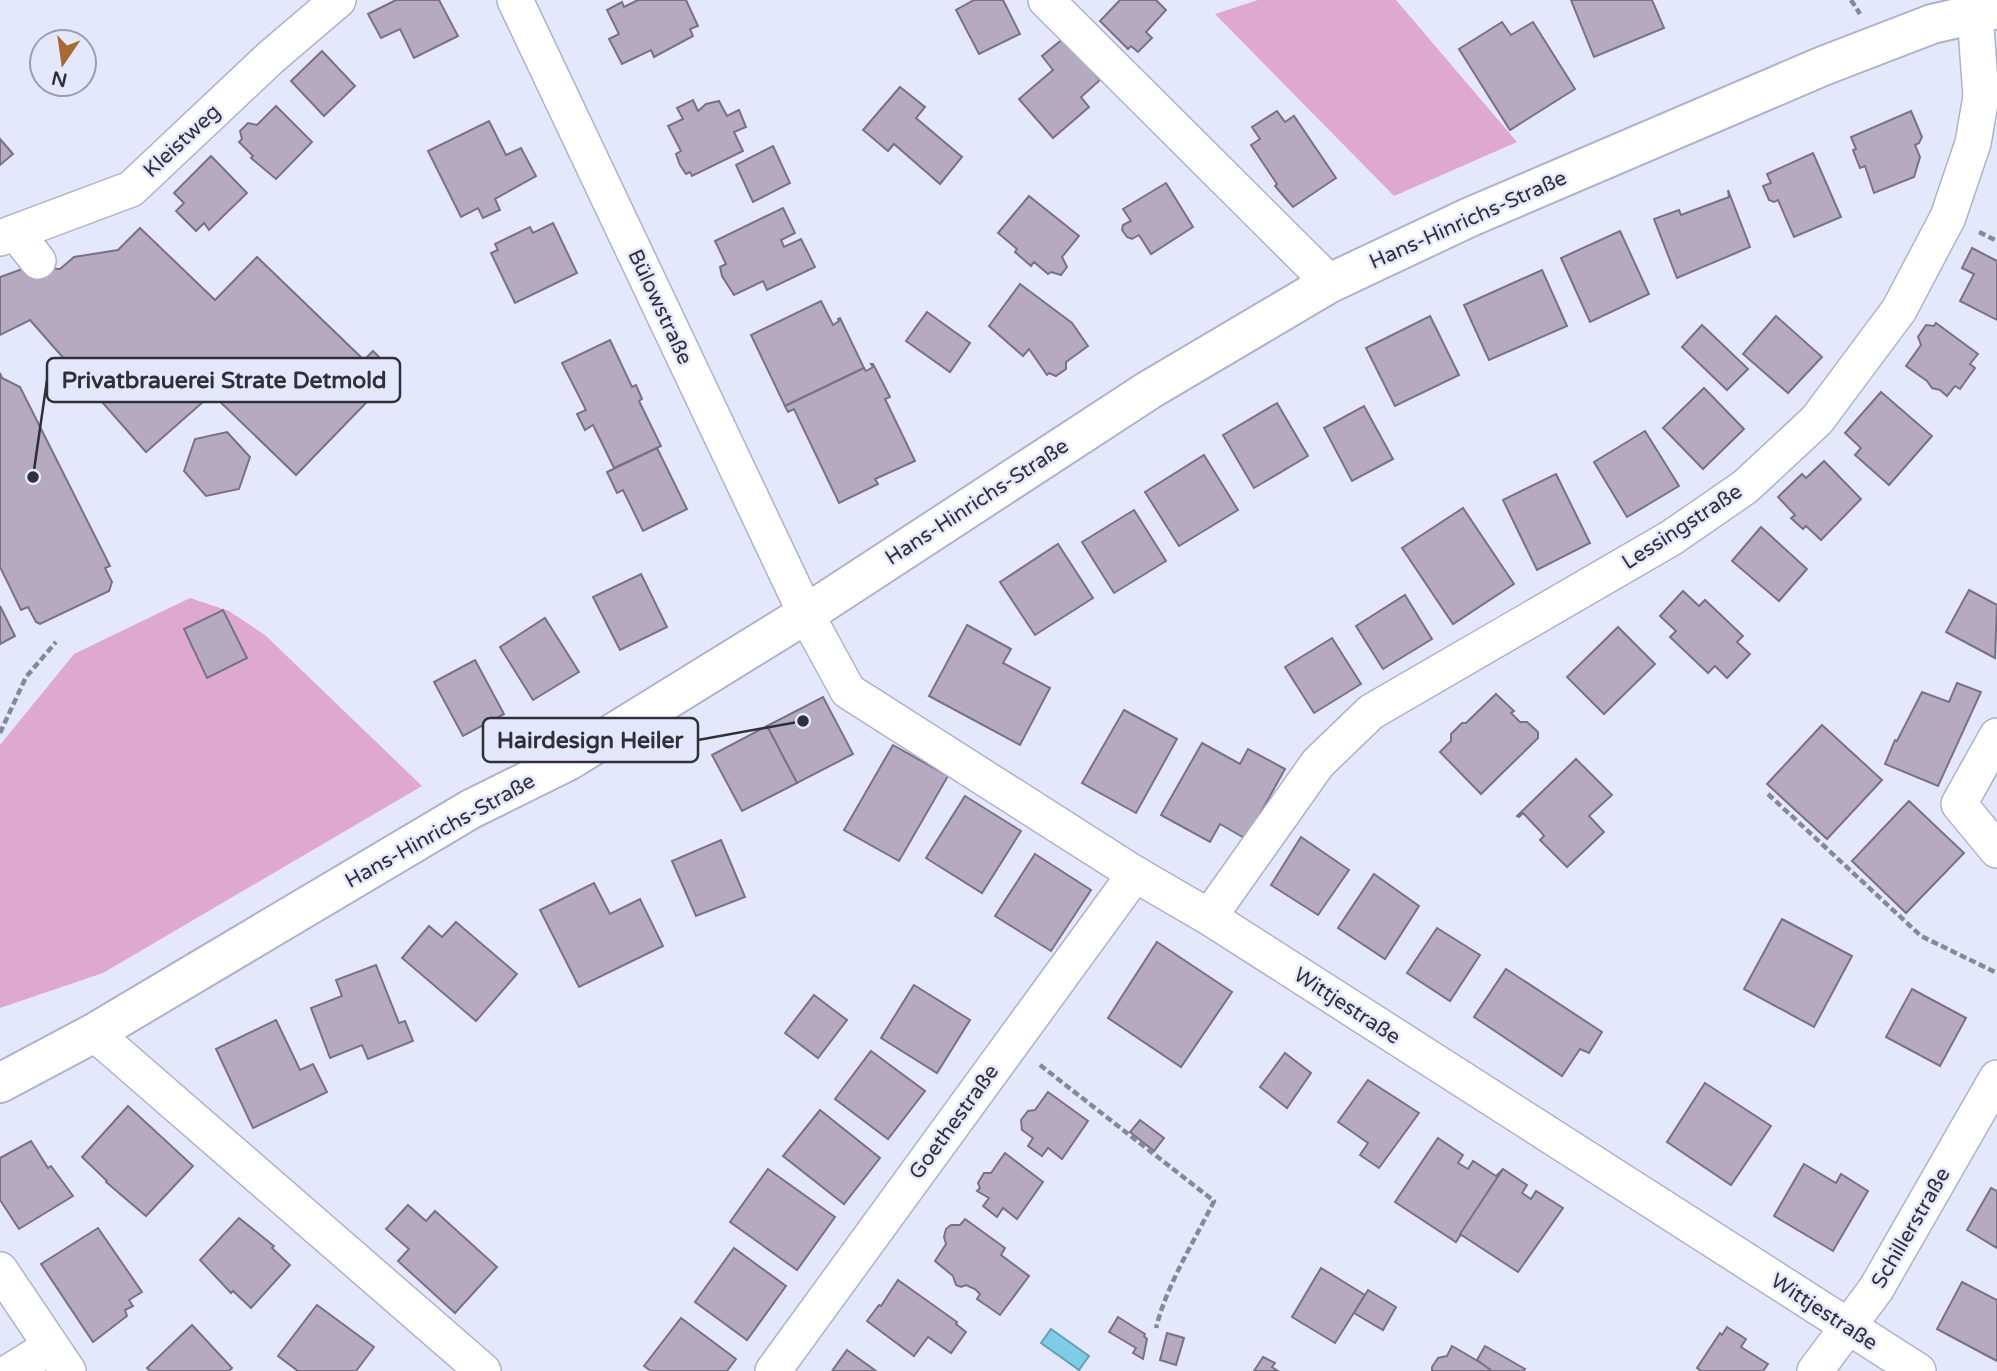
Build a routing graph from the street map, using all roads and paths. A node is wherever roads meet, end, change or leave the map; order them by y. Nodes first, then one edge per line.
1 (338, 0) edge
2 (515, 0) edge
3 (1046, 0) edge
4 (1982, 7) edge
5 (8, 235) edge
6 (38, 261) dead end
7 (1330, 283) junction
8 (806, 614) junction
9 (56, 642) dead end
10 (0, 733) edge
11 (1997, 736) edge
12 (1768, 794) dead end
13 (1997, 850) edge
14 (1135, 874) junction
15 (1209, 918) junction
16 (1997, 973) edge
17 (94, 1033) junction
18 (1012, 1043) junction
19 (1997, 1078) edge
20 (0, 1083) edge
21 (0, 1270) edge
22 (1849, 1327) junction
23 (1156, 1328) dead end
24 (59, 1359) edge
25 (11, 1371) edge
26 (483, 1371) edge
27 (773, 1371) edge
28 (1815, 1371) edge
29 (1918, 1371) edge

1 - 5 street, Kleistweg
2 - 8 street, Bülowstraße
3 - 7 street
4 - 7 main road, Hans-Hinrichs-Straße
4 - 15 street, Lessingstraße
5 - 6 street
7 - 8 main road, Hans-Hinrichs-Straße
8 - 14 street, Wittjestraße
8 - 17 main road, Hans-Hinrichs-Straße
9 - 10 path
11 - 13 street
12 - 16 path
14 - 15 street, Wittjestraße
14 - 18 street, Goethestraße
15 - 22 street, Wittjestraße
17 - 20 main road, Hans-Hinrichs-Straße
17 - 26 street
18 - 23 path
18 - 27 street, Goethestraße
19 - 22 street, Schillerstraße
21 - 24 street
22 - 28 street, Schillerstraße
22 - 29 street, Wittjestraße
24 - 25 street

